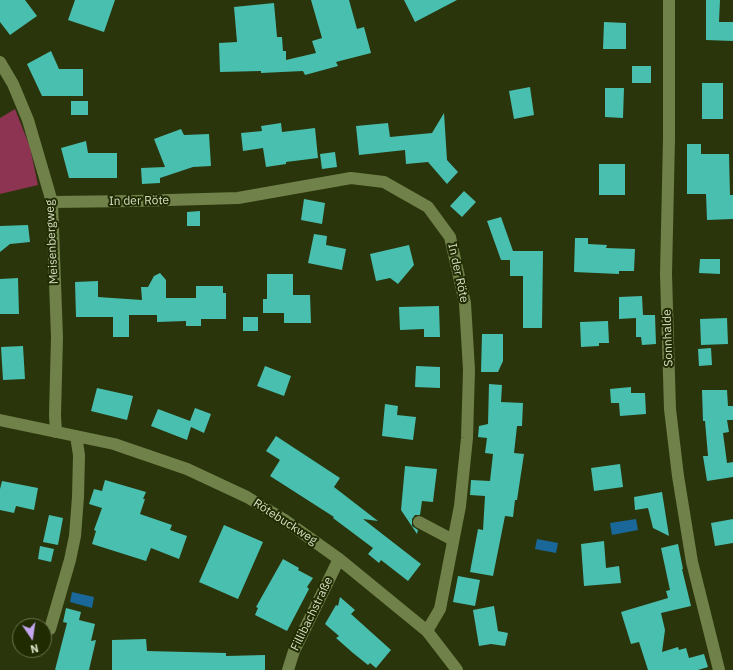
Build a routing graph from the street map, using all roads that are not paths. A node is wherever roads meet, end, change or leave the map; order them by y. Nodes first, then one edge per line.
1 (669, 0) edge
2 (0, 62) edge
3 (52, 202) junction
4 (0, 420) edge
5 (56, 432) junction
6 (76, 436) junction
7 (419, 522) dead end
8 (454, 540) junction
9 (339, 559) junction
10 (52, 623) edge
11 (427, 630) junction
12 (288, 670) edge
13 (457, 670) edge
14 (719, 670) edge

1 - 14 street, Sonnhalde
2 - 3 street, Meisenbergweg
3 - 5 street, Meisenbergweg
3 - 8 street, In der Röte
4 - 5 street, Rötebuckweg
5 - 6 street, Rötebuckweg
6 - 9 street, Rötebuckweg
6 - 10 street
7 - 8 street
8 - 11 street, In der Röte
9 - 11 street, Rötebuckweg
9 - 12 street, Fillibachstraße
11 - 13 street, Rötebuckweg

